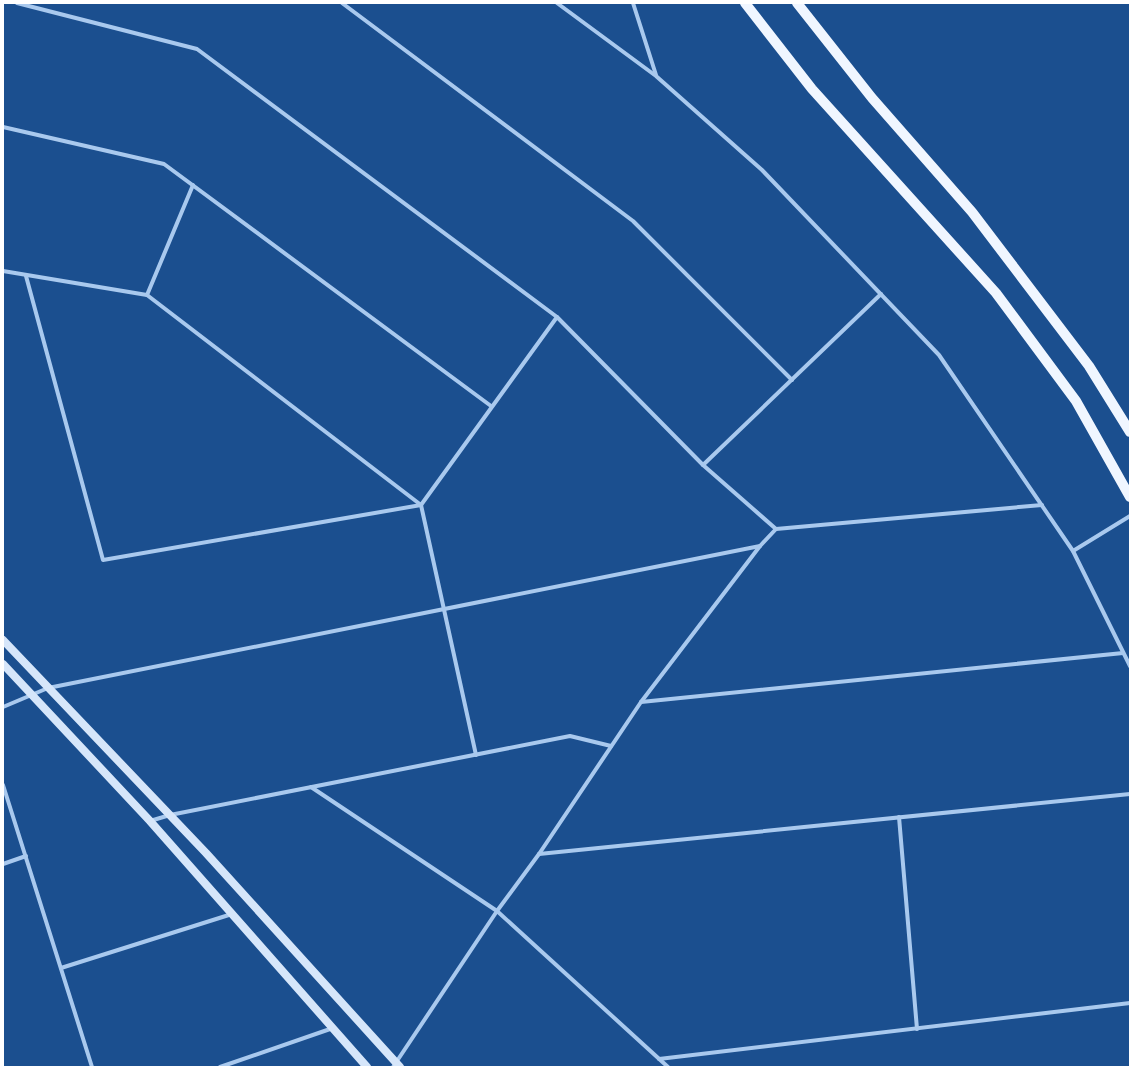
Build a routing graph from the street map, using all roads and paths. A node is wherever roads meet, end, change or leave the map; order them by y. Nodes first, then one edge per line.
1 (16, 3) edge
2 (342, 3) edge
3 (557, 3) edge
4 (633, 3) edge
5 (744, 3) edge
6 (797, 3) edge
7 (656, 76) junction
8 (3, 128) edge
9 (194, 185) junction
10 (3, 271) edge
11 (26, 276) junction
12 (881, 294) junction
13 (147, 295) junction
14 (557, 317) junction
15 (792, 380) junction
16 (492, 406) junction
17 (1130, 432) edge
18 (703, 465) junction
19 (1130, 497) edge
20 (421, 505) junction
21 (1042, 505) junction
22 (1130, 516) edge
23 (776, 529) junction
24 (760, 546) junction
25 (1073, 551) junction
26 (444, 610) junction
27 (3, 640) edge
28 (1123, 652) junction
29 (3, 664) edge
30 (1130, 666) edge
31 (48, 688) junction
32 (32, 695) junction
33 (641, 702) junction
34 (3, 707) edge
35 (611, 746) junction
36 (476, 755) junction
37 (3, 785) edge
38 (311, 787) junction
39 (1130, 794) edge
40 (170, 815) junction
41 (899, 817) junction
42 (150, 821) junction
43 (539, 854) junction
44 (26, 856) junction
45 (3, 864) edge
46 (497, 911) junction
47 (232, 914) junction
48 (61, 968) junction
49 (1130, 1003) edge
50 (333, 1028) junction
51 (917, 1028) junction
52 (659, 1059) junction
53 (396, 1065) edge
54 (92, 1067) edge
55 (220, 1067) edge
56 (367, 1067) edge
57 (668, 1067) edge

1 - 14 street
2 - 15 street
3 - 7 street
4 - 7 street
5 - 19 main road
6 - 17 main road
7 - 12 street
8 - 9 street
9 - 13 street
9 - 16 street
10 - 11 street
11 - 13 street
11 - 20 street
12 - 15 street
12 - 21 street
13 - 20 street
14 - 16 street
14 - 18 street
15 - 18 street
16 - 20 street
18 - 23 street
20 - 26 street
21 - 23 street
21 - 25 street
22 - 25 street
23 - 24 street
24 - 26 street
24 - 33 street
25 - 28 street
26 - 31 street
26 - 36 street
27 - 31 street
28 - 30 street
28 - 33 street
29 - 32 street
31 - 32 street
31 - 40 street
32 - 34 street
32 - 42 street
33 - 35 street
35 - 36 street
35 - 43 street
36 - 38 street
37 - 44 street
38 - 40 street
38 - 46 street
39 - 41 street
40 - 42 street
40 - 53 street
41 - 43 street
41 - 51 street
42 - 47 street
43 - 46 street
44 - 45 street
44 - 48 street
46 - 52 street
46 - 53 street
47 - 48 street
47 - 50 street
48 - 54 street
49 - 51 street
50 - 55 street
50 - 56 street
51 - 52 street
52 - 57 street

